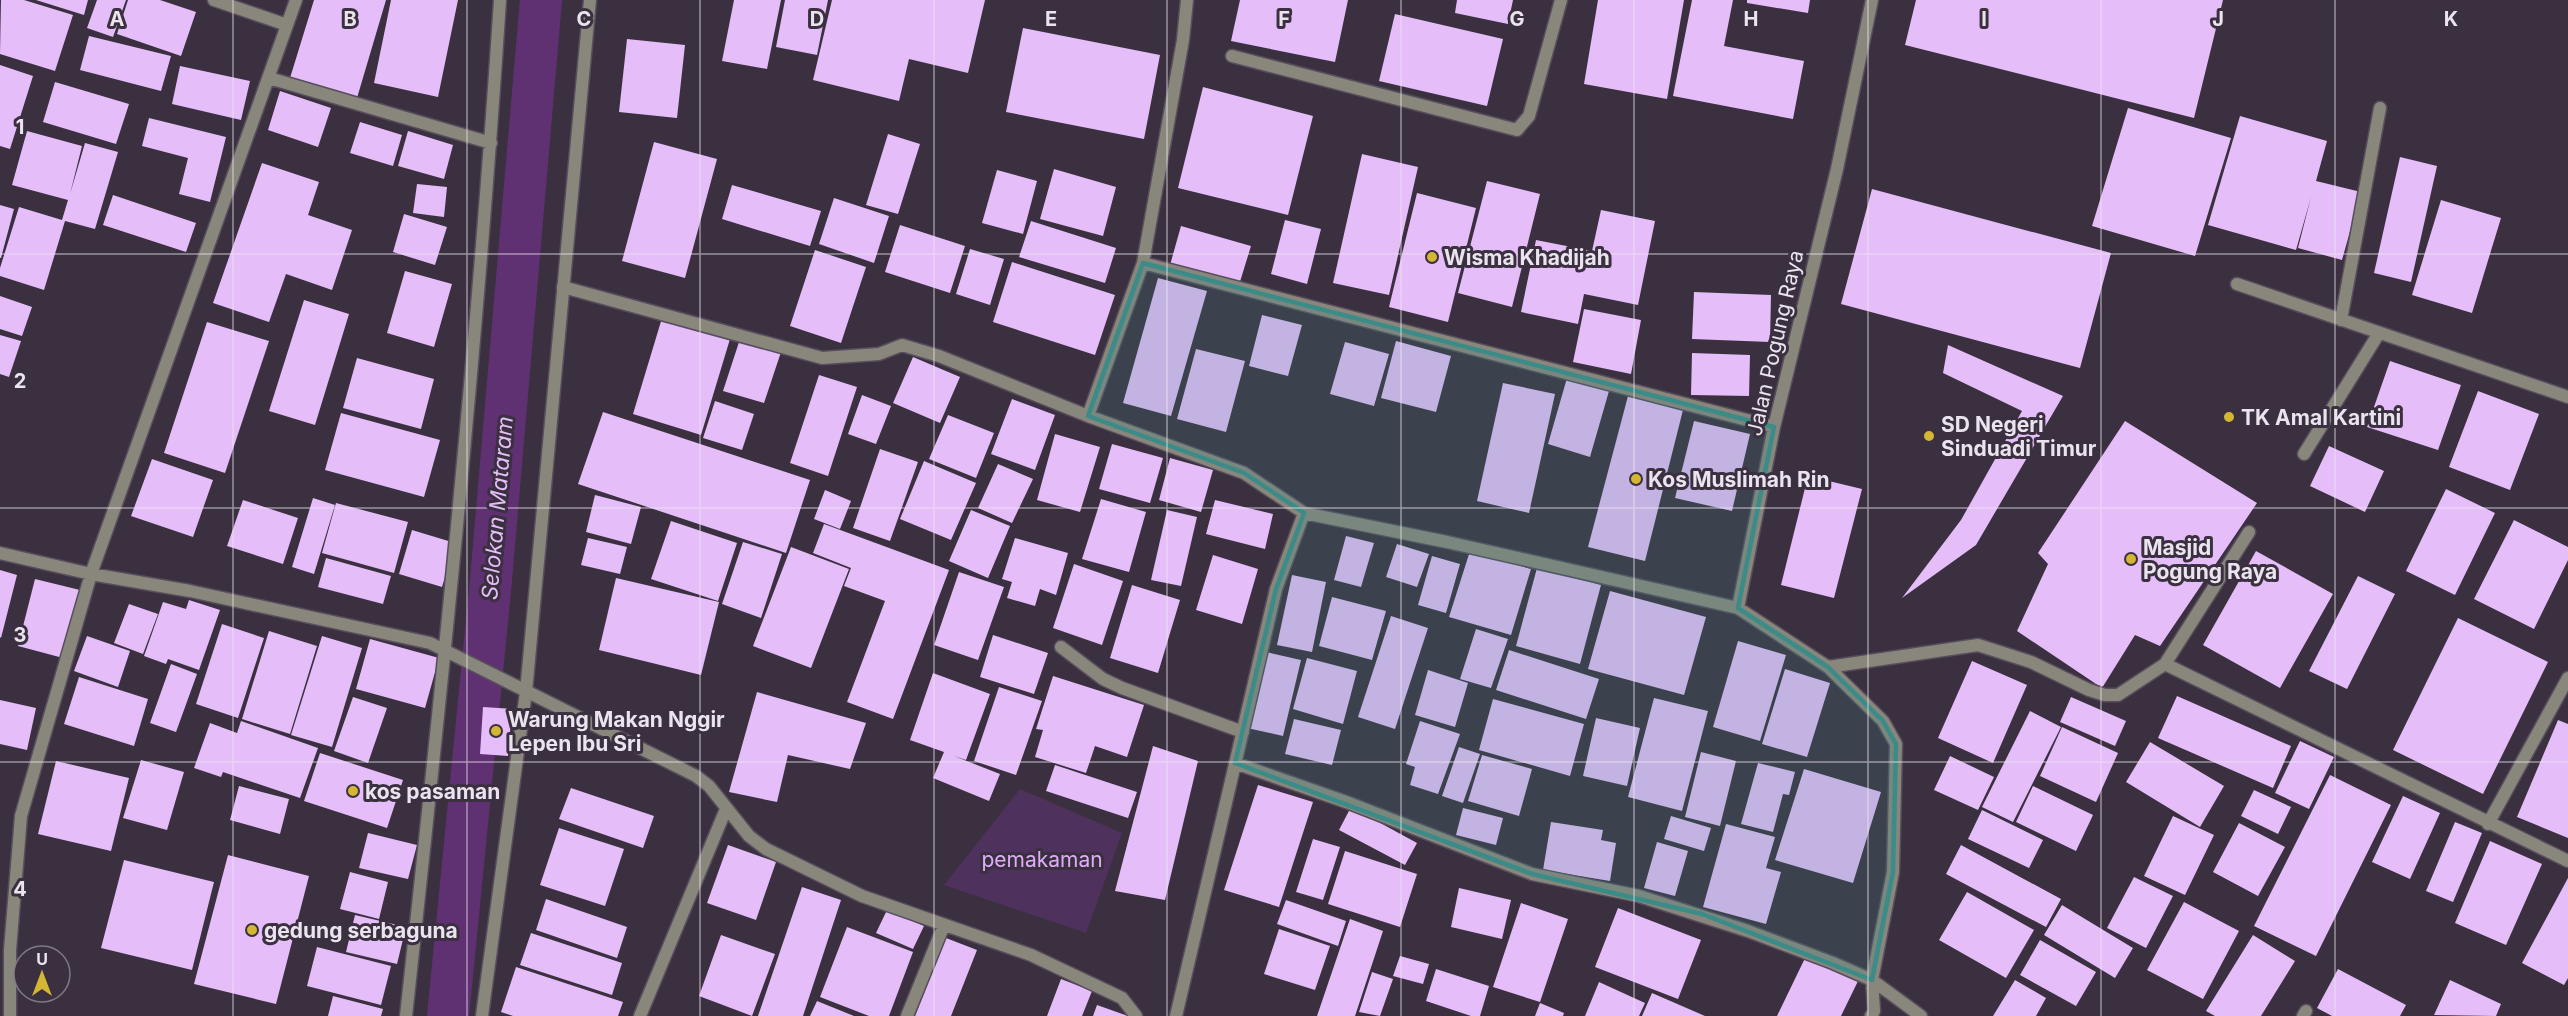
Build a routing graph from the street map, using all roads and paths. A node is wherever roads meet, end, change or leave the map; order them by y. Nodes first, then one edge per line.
1 (214, 0) edge
2 (296, 0) edge
3 (500, 0) edge
4 (590, 0) edge
5 (1187, 0) edge
6 (1561, 0) edge
7 (1872, 0) edge
8 (287, 25) junction
9 (1232, 56) dead end
10 (269, 78) junction
11 (2380, 108) dead end
12 (491, 143) junction
13 (1143, 263) junction
14 (2237, 284) dead end
15 (563, 287) junction
16 (2341, 320) junction
17 (2379, 333) junction
18 (2568, 397) edge
19 (1088, 416) junction
20 (1774, 427) junction
21 (2304, 454) dead end
22 (1304, 513) junction
23 (2249, 532) dead end
24 (0, 553) edge
25 (92, 574) junction
26 (1738, 608) junction
27 (1061, 647) dead end
28 (446, 650) junction
29 (2165, 664) junction
30 (1828, 667) junction
31 (2567, 682) edge
32 (526, 692) junction
33 (1243, 732) junction
34 (1235, 763) junction
35 (726, 809) junction
36 (2488, 824) junction
37 (2568, 861) edge
38 (944, 925) junction
39 (1872, 981) junction
40 (10, 1016) edge
41 (406, 1016) edge
42 (482, 1016) edge
43 (640, 1016) edge
44 (907, 1016) edge
45 (1136, 1016) edge
46 (1176, 1016) edge
47 (1871, 1016) edge
48 (1921, 1016) edge

1 - 8 street
2 - 8 street
3 - 12 street
4 - 15 street
5 - 13 street
6 - 9 street
7 - 20 street, Jalan Pogung Raya
8 - 10 street
10 - 12 street
10 - 25 street
11 - 16 street
12 - 28 street
13 - 19 street
13 - 20 street
14 - 16 street
15 - 19 street
15 - 32 street
16 - 17 street
17 - 18 street
17 - 21 street
19 - 22 street
20 - 26 street, Jalan Pogung Raya
22 - 26 street
22 - 33 street
23 - 29 street
24 - 25 street
25 - 28 street
25 - 40 street
26 - 30 street
27 - 33 street
28 - 32 street
28 - 41 street
29 - 30 street
29 - 36 street
30 - 39 street
31 - 36 street
32 - 35 street
32 - 42 street
33 - 34 street
34 - 39 street
34 - 46 street
35 - 38 street
35 - 43 street
36 - 37 street
38 - 44 street
38 - 45 street
39 - 47 street
39 - 48 street

